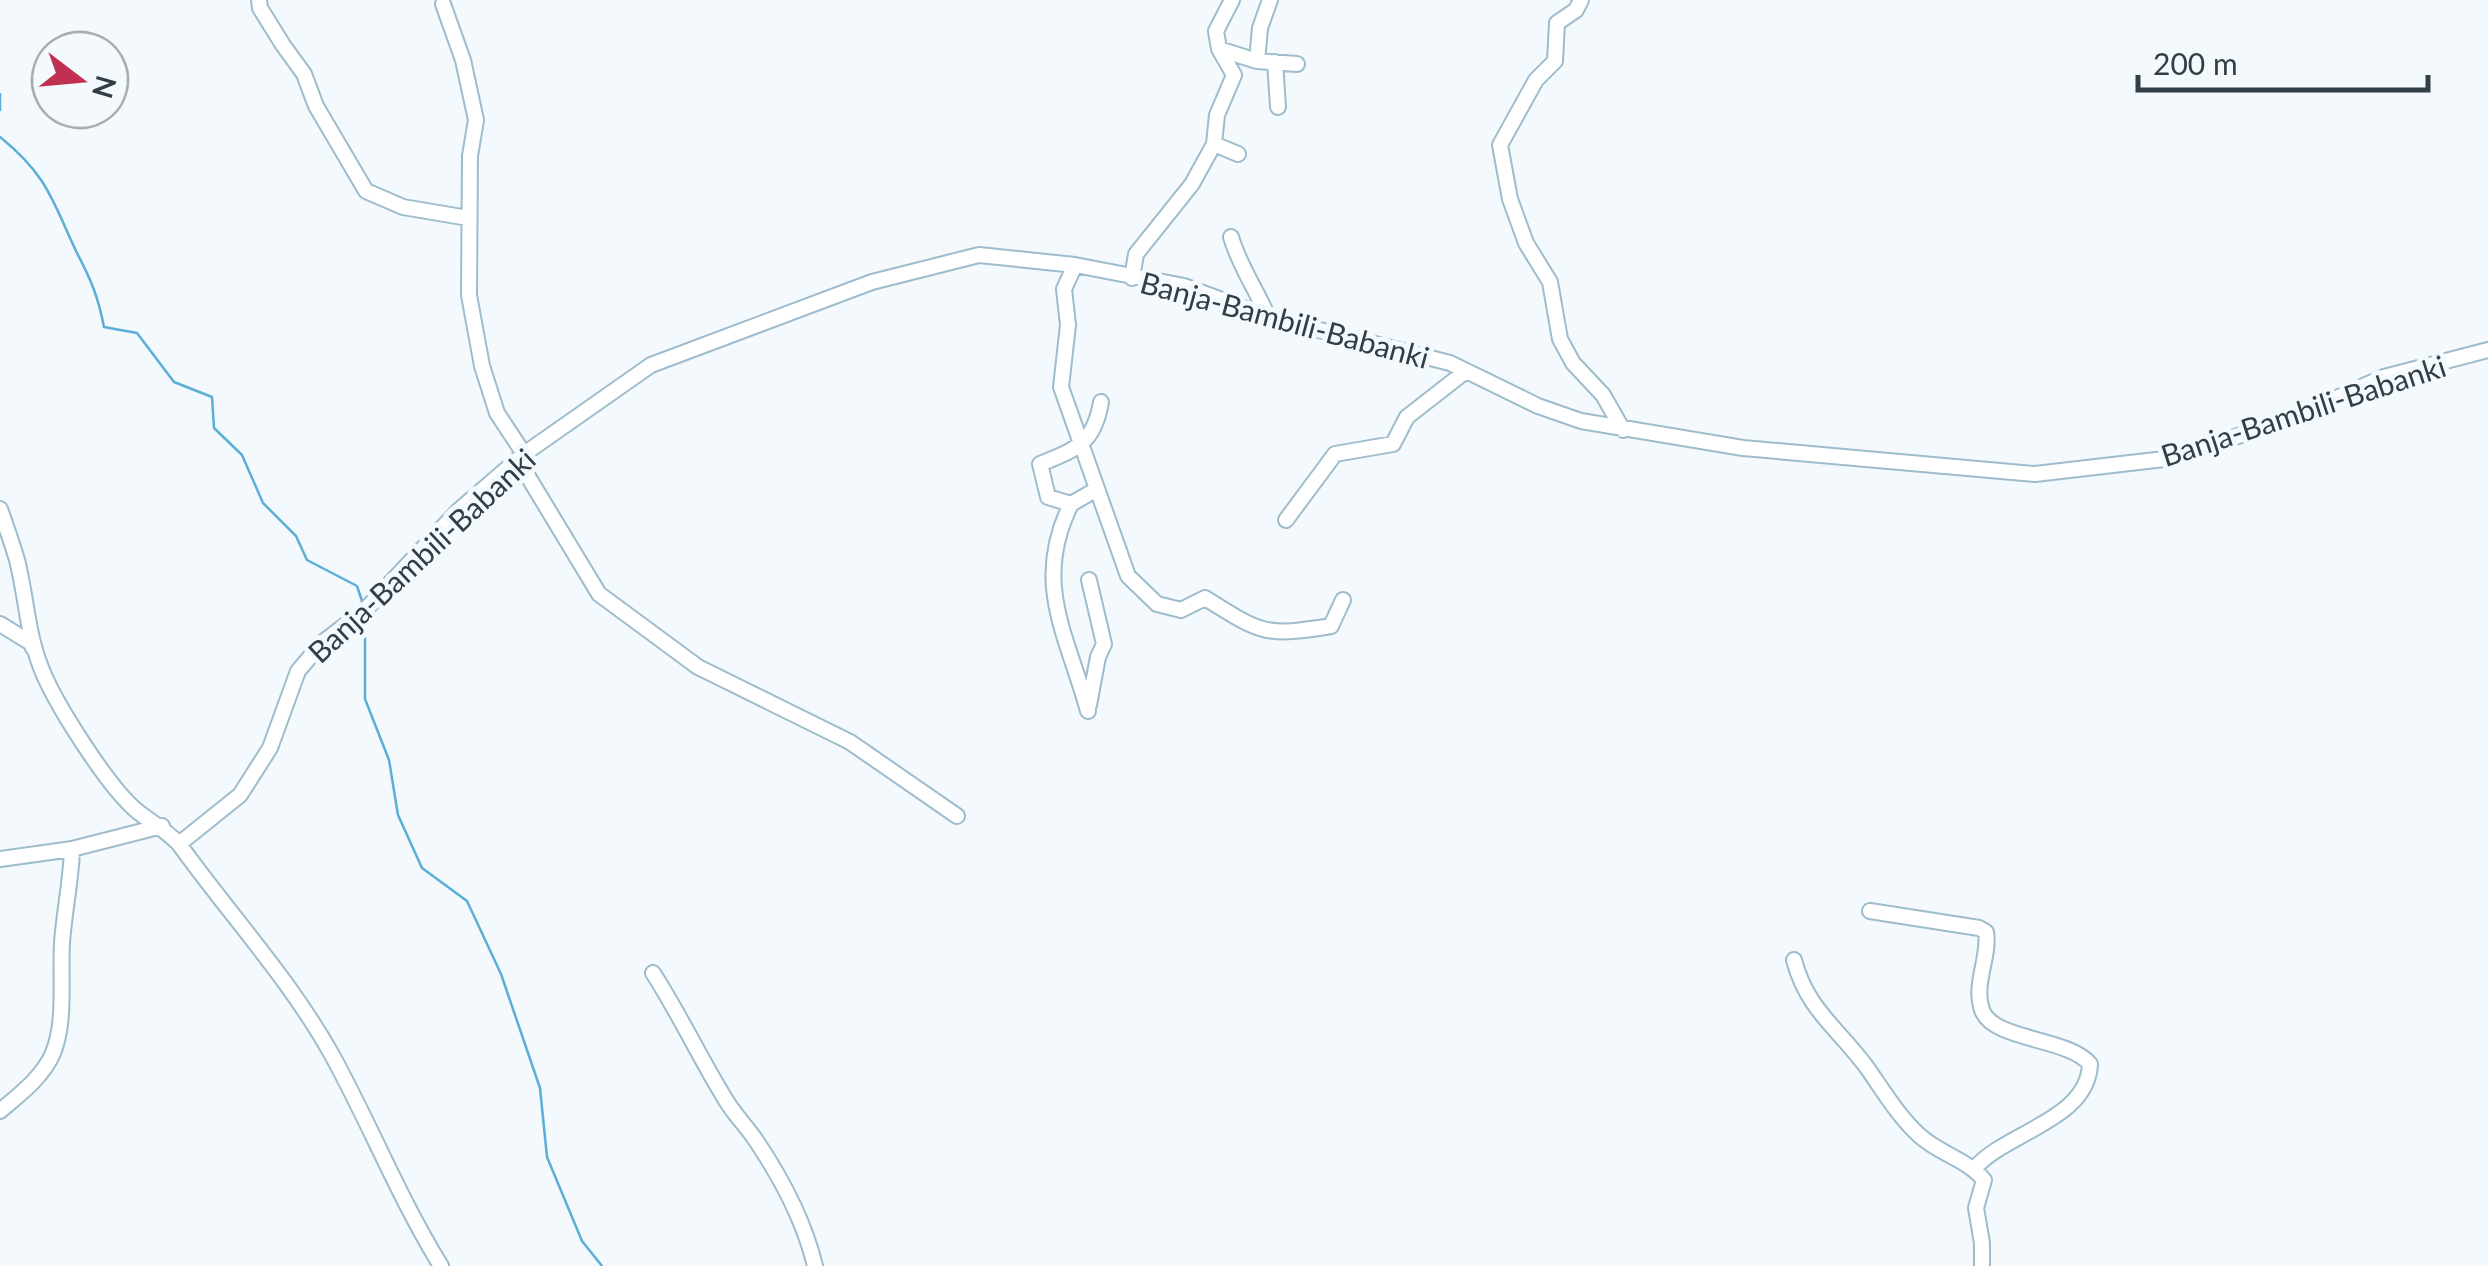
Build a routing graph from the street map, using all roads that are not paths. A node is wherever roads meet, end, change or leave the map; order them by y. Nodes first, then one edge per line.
1 (259, 0) edge
2 (1232, 0) edge
3 (1270, 0) edge
4 (1581, 0) edge
5 (442, 4) dead end
6 (1218, 49) junction
7 (1257, 61) junction
8 (1275, 62) junction
9 (1297, 64) dead end
10 (1278, 107) dead end
11 (1214, 144) junction
12 (1238, 154) dead end
13 (468, 218) junction
14 (1231, 237) dead end
15 (1075, 265) junction
16 (1132, 278) junction
17 (1268, 316) junction
18 (2488, 350) edge
19 (1466, 370) junction
20 (1101, 402) dead end
21 (1623, 430) junction
22 (1081, 446) junction
23 (521, 457) junction
24 (1096, 489) junction
25 (1071, 504) junction
26 (0, 509) edge
27 (1286, 520) dead end
28 (1088, 580) dead end
29 (1342, 600) dead end
30 (0, 624) edge
31 (40, 668) junction
32 (957, 816) dead end
33 (162, 826) junction
34 (179, 844) junction
35 (72, 849) junction
36 (0, 859) edge
37 (1870, 912) dead end
38 (1794, 960) dead end
39 (652, 973) dead end
40 (0, 1088) edge
41 (16, 1096) junction
42 (0, 1111) edge
43 (1974, 1168) junction
44 (441, 1266) edge
45 (815, 1266) edge
46 (1982, 1266) edge

1 - 13 street
2 - 6 street
3 - 7 street
4 - 21 street
5 - 13 street
6 - 7 street
6 - 11 street
7 - 8 street
8 - 9 street
8 - 10 street
11 - 12 street
11 - 16 street
13 - 23 street
14 - 17 street
15 - 16 street, Banja-Bambili-Babanki
15 - 22 street
15 - 23 street, Banja-Bambili-Babanki
16 - 17 street, Banja-Bambili-Babanki
17 - 19 street, Banja-Bambili-Babanki
18 - 21 street, Banja-Bambili-Babanki
19 - 21 street, Banja-Bambili-Babanki
19 - 27 street
20 - 22 street
22 - 24 street
22 - 25 street
23 - 32 street
23 - 34 street, Banja-Bambili-Babanki
24 - 25 street
24 - 29 street
25 - 28 street
26 - 31 street
30 - 31 street
31 - 33 street
33 - 34 street
33 - 35 street
34 - 44 street
35 - 36 street
35 - 41 street
37 - 43 street
38 - 43 street
39 - 45 street
40 - 41 street
41 - 42 street
43 - 46 street

